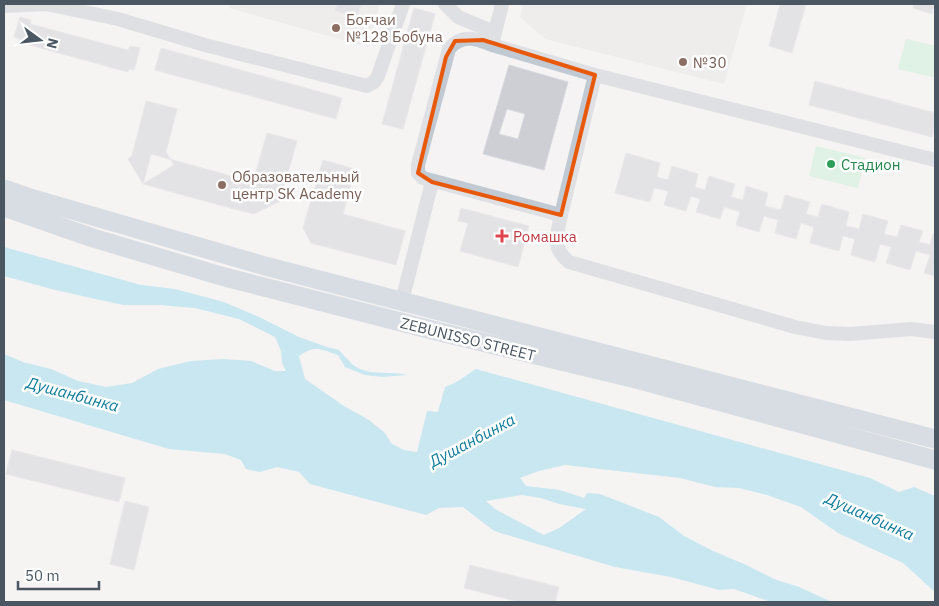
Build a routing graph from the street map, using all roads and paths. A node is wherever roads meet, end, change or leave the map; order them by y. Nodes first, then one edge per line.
1 (402, 4) edge
2 (445, 4) edge
3 (502, 4) edge
4 (4, 6) edge
5 (493, 38) junction
6 (595, 75) junction
7 (935, 160) edge
8 (432, 182) junction
9 (4, 188) edge
10 (4, 207) edge
11 (560, 215) junction
12 (402, 301) junction
13 (935, 332) edge
14 (935, 439) edge
15 (935, 460) edge

1 - 4 street
2 - 5 street
3 - 5 street
5 - 6 street
5 - 8 street
6 - 7 street
6 - 11 street
8 - 11 street
8 - 12 street
9 - 12 main road
10 - 15 main road, ZEBUNISSO STREET
11 - 13 street
12 - 14 main road

